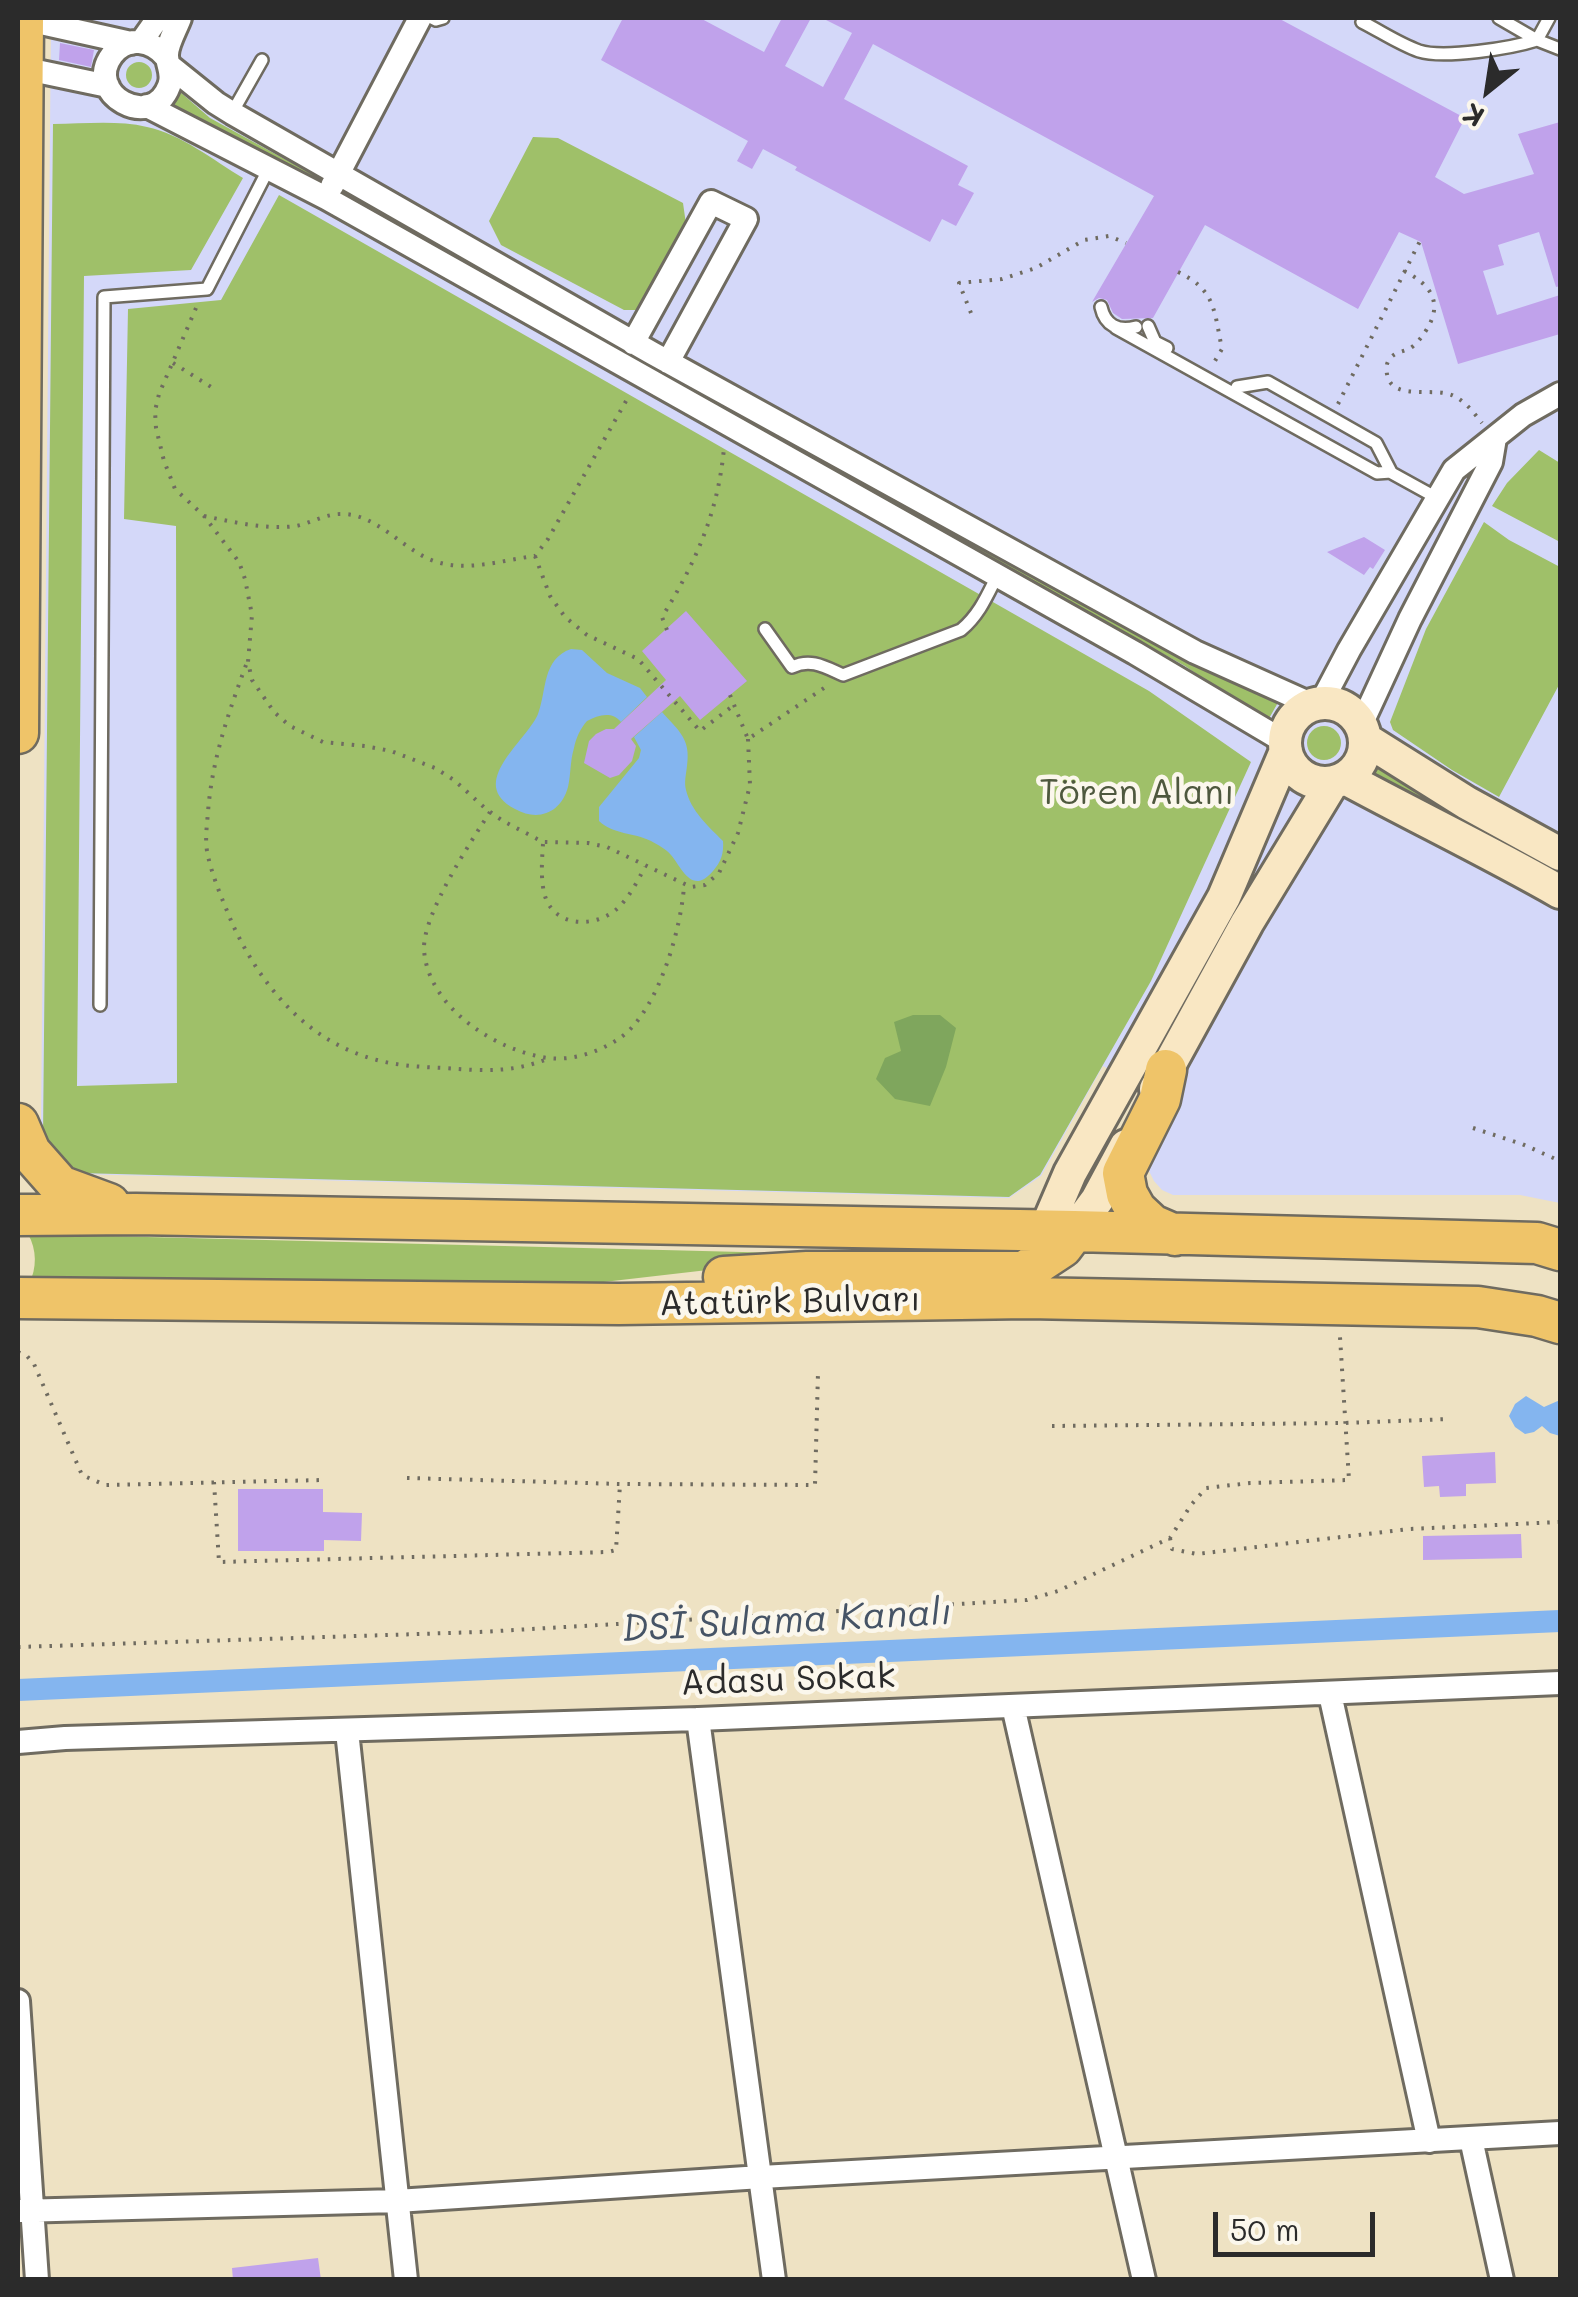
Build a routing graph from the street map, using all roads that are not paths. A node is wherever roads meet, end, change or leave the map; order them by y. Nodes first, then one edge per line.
1 (21, 18) edge
2 (158, 18) edge
3 (180, 18) edge
4 (420, 18) edge
5 (432, 18) edge
6 (443, 18) edge
7 (1499, 18) edge
8 (1549, 18) edge
9 (1362, 22) dead end
10 (1538, 40) junction
11 (136, 42) junction
12 (1560, 49) edge
13 (262, 60) dead end
14 (168, 62) junction
15 (20, 67) edge
16 (108, 86) junction
17 (147, 106) junction
18 (232, 113) junction
19 (269, 168) junction
20 (338, 175) junction
21 (326, 198) junction
22 (1101, 307) dead end
23 (1116, 328) junction
24 (651, 353) junction
25 (640, 375) junction
26 (1237, 388) junction
27 (1560, 394) edge
28 (1495, 438) junction
29 (1391, 472) junction
30 (1437, 498) junction
31 (1465, 514) junction
32 (997, 576) junction
33 (765, 629) dead end
34 (1317, 704) junction
35 (1363, 732) junction
36 (18, 733) edge
37 (1285, 747) junction
38 (1339, 781) junction
39 (1560, 854) edge
40 (1560, 892) edge
41 (100, 1005) dead end
42 (1166, 1070) junction
43 (18, 1124) edge
44 (136, 1214) junction
45 (18, 1215) edge
46 (1174, 1235) junction
47 (1060, 1237) junction
48 (1560, 1250) edge
49 (18, 1298) edge
50 (1118, 1300) junction
51 (619, 1304) junction
52 (1560, 1323) edge
53 (1560, 1683) edge
54 (1330, 1694) junction
55 (1013, 1706) junction
56 (698, 1719) junction
57 (348, 1731) junction
58 (18, 1742) edge
59 (18, 2000) edge
60 (1560, 2133) edge
61 (1471, 2139) junction
62 (1429, 2141) junction
63 (1118, 2158) junction
64 (761, 2177) junction
65 (397, 2201) junction
66 (26, 2210) edge
67 (37, 2280) edge
68 (406, 2280) edge
69 (774, 2280) edge
70 (1144, 2280) edge
71 (1502, 2280) edge

1 - 11 street
1 - 15 highway
2 - 11 street
3 - 14 street
4 - 20 street
5 - 6 lane
7 - 10 lane
8 - 10 lane
9 - 10 lane
10 - 12 lane
11 - 14 street
11 - 16 street
13 - 18 lane
14 - 17 street
14 - 18 street
15 - 16 street
15 - 36 highway
16 - 17 street
17 - 19 street
18 - 20 street
19 - 21 street
19 - 41 lane
20 - 21 street
20 - 24 street
21 - 25 street
22 - 23 lane
23 - 26 lane
23 - 29 lane
24 - 24 street
24 - 25 street
24 - 34 street
25 - 32 street
26 - 29 lane
26 - 29 lane
27 - 28 street
28 - 30 street
28 - 31 street
29 - 30 lane
30 - 31 street
30 - 34 street
31 - 35 street
32 - 33 lane
32 - 37 street
34 - 35 street
34 - 37 street
35 - 38 street
35 - 39 street
37 - 38 street
37 - 47 street
38 - 40 street
38 - 42 street
42 - 46 highway
42 - 47 street
43 - 44 highway
44 - 45 highway, Atatürk Bulvarı
44 - 47 highway, Atatürk Bulvarı
46 - 47 highway, Atatürk Bulvarı
46 - 48 highway, Atatürk Bulvarı
47 - 50 highway
47 - 51 highway
49 - 51 highway, Atatürk Bulvarı
50 - 51 highway, Atatürk Bulvarı
50 - 52 highway, Atatürk Bulvarı
53 - 54 street, Adasu Sokak
54 - 55 street, Adasu Sokak
54 - 62 street
55 - 56 street, Adasu Sokak
55 - 63 street
56 - 57 street, Adasu Sokak
56 - 64 street
57 - 58 street, Adasu Sokak
57 - 65 street
59 - 66 street
60 - 61 street
61 - 62 street
61 - 71 street
62 - 63 street
63 - 64 street
63 - 70 street
64 - 65 street
64 - 69 street
65 - 66 street
65 - 68 street
66 - 67 street

